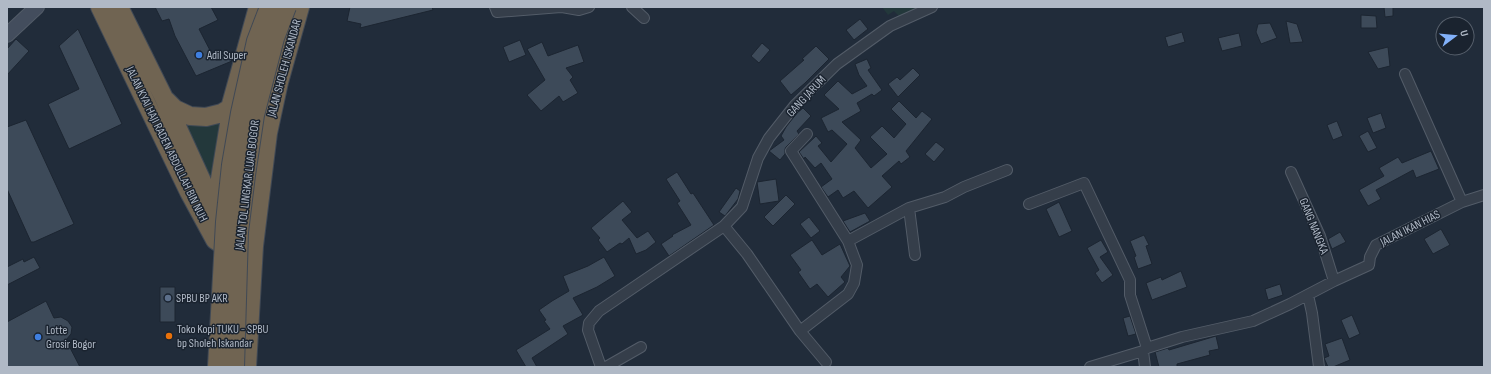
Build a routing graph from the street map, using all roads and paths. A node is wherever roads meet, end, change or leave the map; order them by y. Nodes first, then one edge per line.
1 (37, 7) edge
2 (100, 7) edge
3 (119, 7) edge
4 (258, 7) edge
5 (269, 7) edge
6 (287, 7) edge
7 (300, 7) edge
8 (495, 7) edge
9 (562, 7) edge
10 (589, 7) edge
11 (632, 7) edge
12 (932, 7) edge
13 (644, 18) dead end
14 (7, 35) edge
15 (1405, 74) dead end
16 (164, 98) junction
17 (230, 108) junction
18 (807, 134) dead end
19 (1007, 170) dead end
20 (1292, 172) dead end
21 (1484, 195) edge
22 (1462, 202) junction
23 (1029, 204) dead end
24 (909, 208) junction
25 (217, 215) junction
26 (724, 226) junction
27 (215, 240) junction
28 (848, 241) junction
29 (254, 246) junction
30 (915, 255) dead end
31 (252, 265) junction
32 (1334, 280) junction
33 (1308, 295) junction
34 (800, 331) junction
35 (641, 347) dead end
36 (1145, 350) junction
37 (826, 362) dead end
38 (209, 367) edge
39 (217, 367) edge
40 (235, 367) edge
41 (247, 367) edge
42 (601, 367) edge
43 (606, 367) edge
44 (1090, 367) edge
45 (1144, 367) edge
46 (1319, 367) edge

1 - 14 street
2 - 27 highway, JALAN KYAI HAJI RADEN ABDULLAH BIN NUH
3 - 16 highway, JALAN KYAI HAJI RADEN ABDULLAH BIN NUH
4 - 17 highway
5 - 39 highway, JALAN TOL LINGKAR LUAR BOGOR, bridge
6 - 40 highway, JALAN TOL LINGKAR LUAR BOGOR, bridge
7 - 29 highway, JALAN SHOLEH ISKANDAR
8 - 9 street
9 - 10 street
11 - 13 street
12 - 26 street, GANG JARUM
15 - 22 street
16 - 17 highway
16 - 25 highway, JALAN KYAI HAJI RADEN ABDULLAH BIN NUH
17 - 25 highway
18 - 28 street
19 - 24 street
20 - 32 street, GANG NANGKA
21 - 22 street, JALAN IKAN HIAS
22 - 32 street, JALAN IKAN HIAS
23 - 36 street
24 - 28 street
24 - 30 street
25 - 27 highway
25 - 29 highway, JALAN KYAI HAJI RADEN ABDULLAH BIN NUH
26 - 34 street
26 - 42 street, GANG JARUM
27 - 31 highway, JALAN KYAI HAJI RADEN ABDULLAH BIN NUH
27 - 38 highway
28 - 34 street
29 - 31 highway, JALAN SHOLEH ISKANDAR
31 - 41 highway, JALAN SHOLEH ISKANDAR
32 - 33 street, JALAN IKAN HIAS
33 - 36 street, JALAN IKAN HIAS
33 - 46 street
34 - 37 street
35 - 43 street
36 - 44 street, JALAN IKAN HIAS
36 - 45 street

